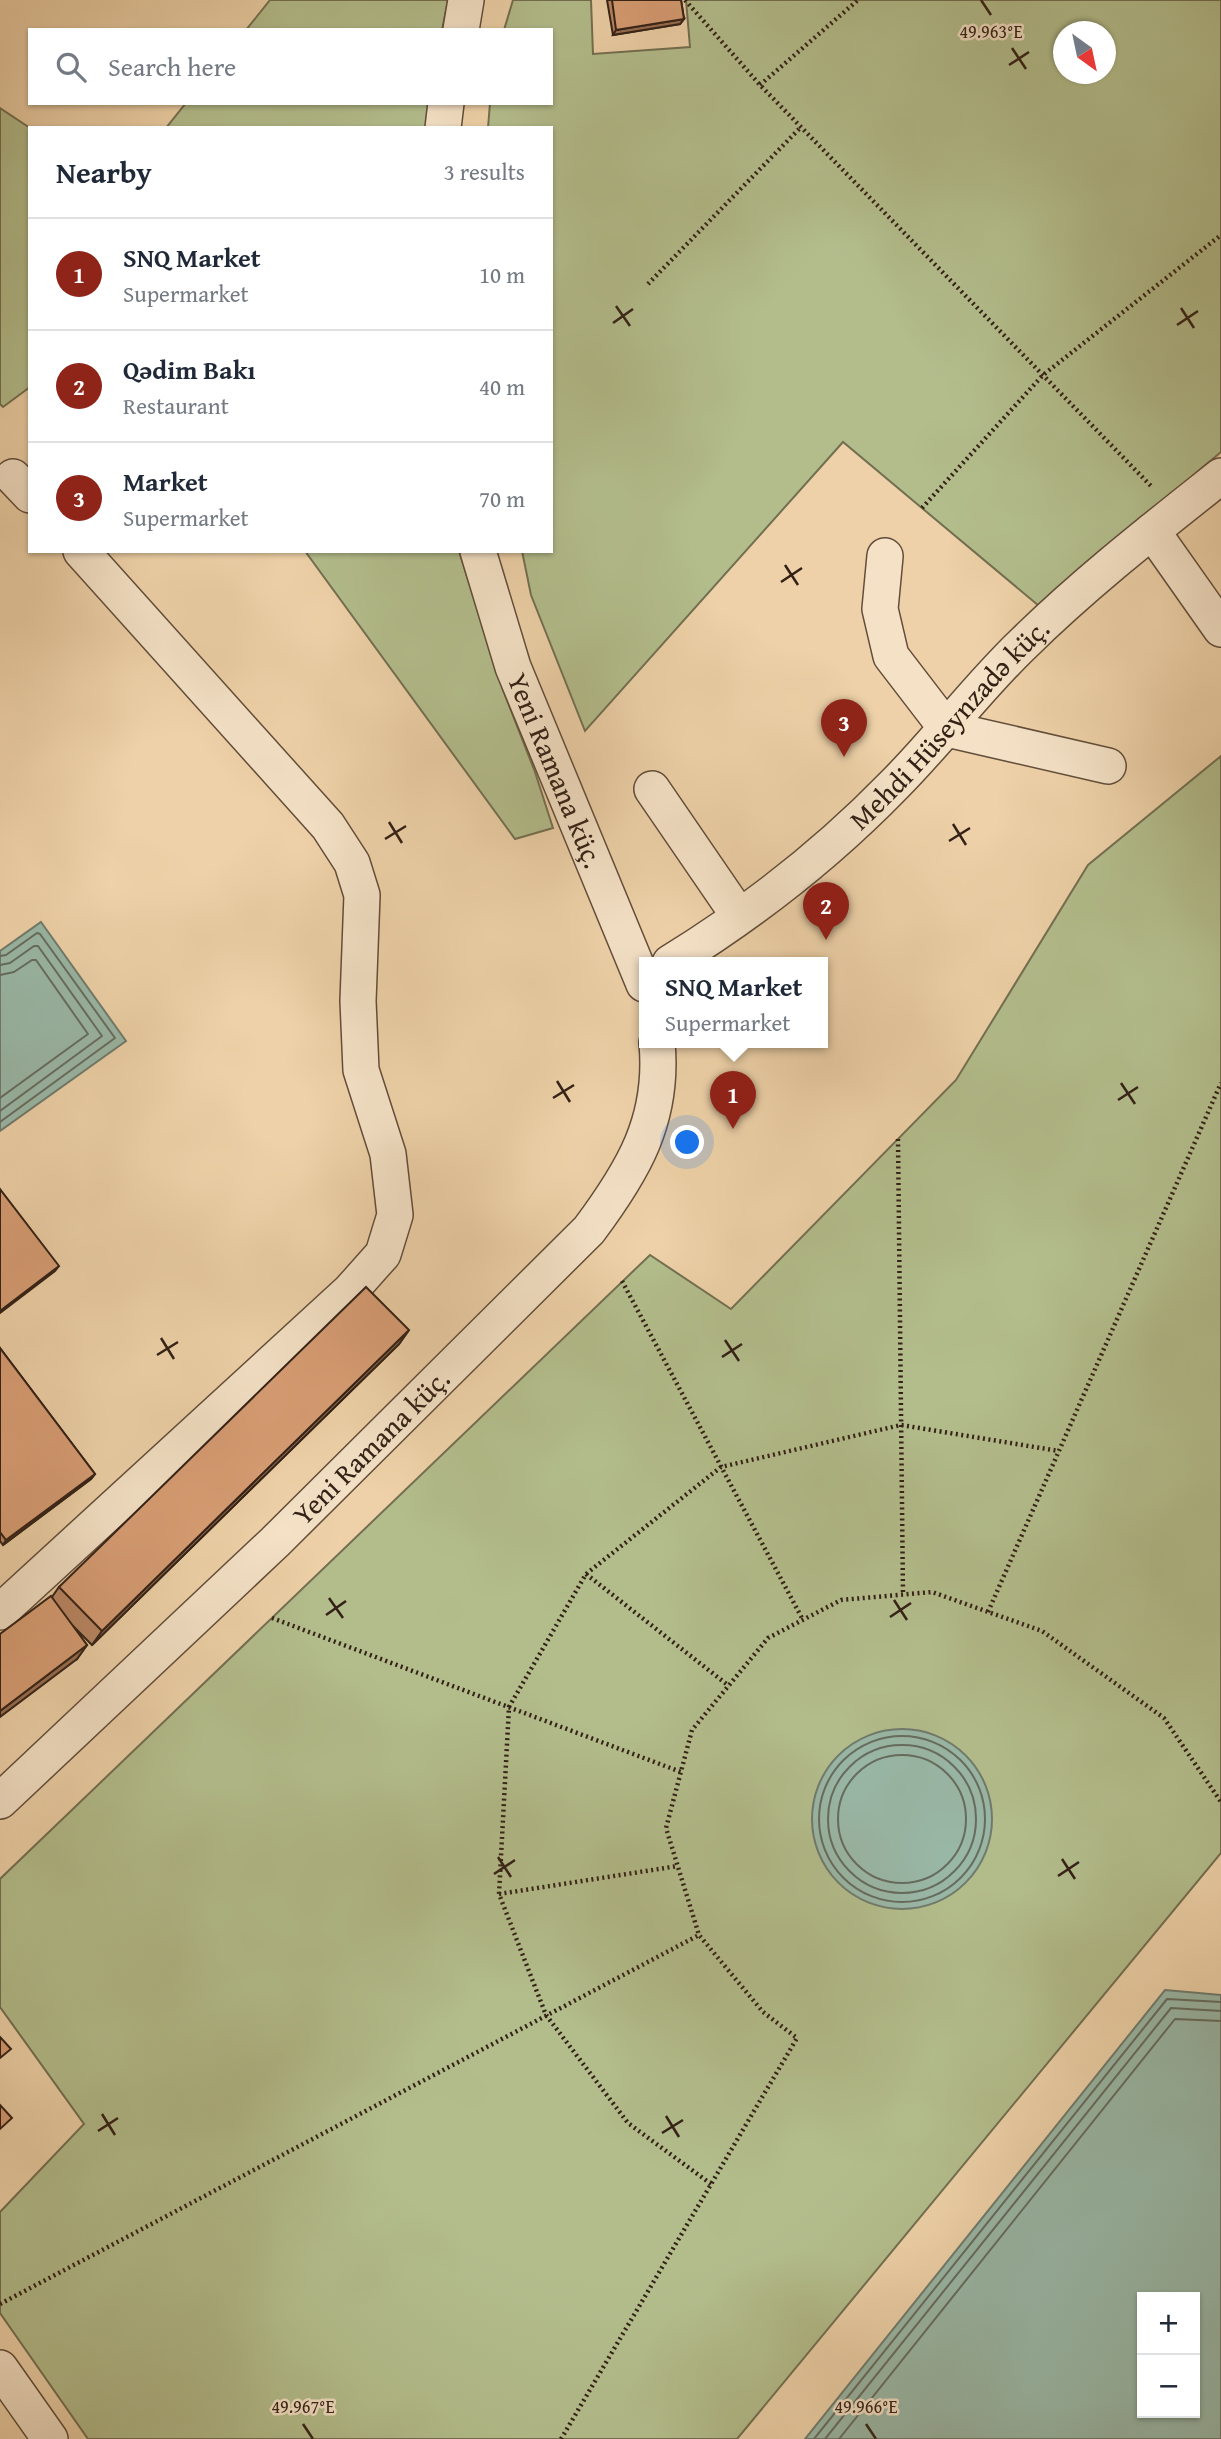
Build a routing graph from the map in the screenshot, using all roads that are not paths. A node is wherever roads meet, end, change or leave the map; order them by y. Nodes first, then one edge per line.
1 (466, 0) edge
2 (461, 28) edge
3 (446, 105) edge
4 (443, 126) edge
5 (1221, 476) edge
6 (1152, 531) junction
7 (83, 553) edge
8 (479, 553) edge
9 (886, 556) dead end
10 (1221, 629) edge
11 (947, 729) junction
12 (1108, 766) dead end
13 (652, 789) dead end
14 (739, 916) junction
15 (642, 957) edge
16 (678, 957) edge
17 (658, 1048) edge
18 (0, 1612) edge
19 (0, 1801) edge
20 (0, 2368) edge
21 (50, 2439) edge

1 - 2 street
3 - 4 street
5 - 6 street, Mehdi Hüseynzadə küç.
6 - 10 street
6 - 11 street, Mehdi Hüseynzadə küç.
7 - 18 street
8 - 15 street, Yeni Ramana küç.
9 - 11 street
11 - 12 street
11 - 14 street, Mehdi Hüseynzadə küç.
13 - 14 street
14 - 16 street, Mehdi Hüseynzadə küç.
17 - 19 street, Yeni Ramana küç.
20 - 21 street

